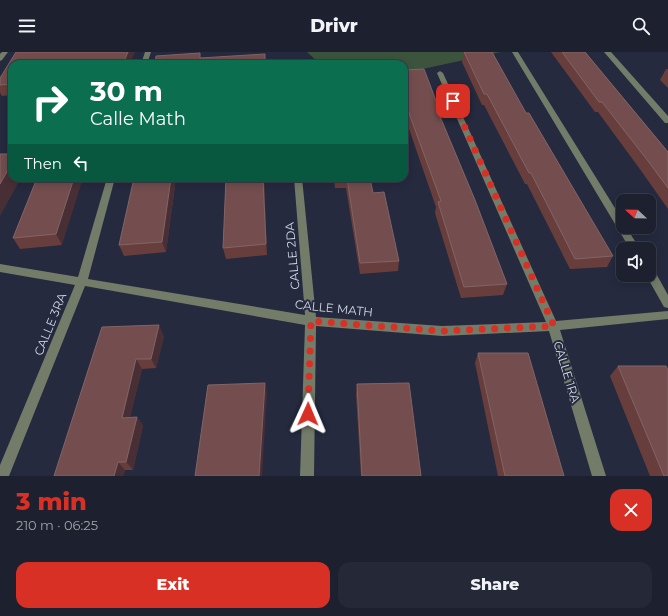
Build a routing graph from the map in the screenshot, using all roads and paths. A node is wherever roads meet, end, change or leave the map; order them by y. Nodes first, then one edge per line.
1 (5, 52) edge
2 (515, 52) edge
3 (607, 52) edge
4 (0, 59) edge
5 (440, 73) dead end
6 (668, 121) edge
7 (111, 182) edge
8 (298, 182) edge
9 (632, 242) edge
10 (0, 268) edge
11 (82, 281) junction
12 (655, 282) edge
13 (668, 304) edge
14 (668, 315) edge
15 (311, 321) junction
16 (554, 326) junction
17 (2, 476) edge
18 (307, 476) edge
19 (599, 476) edge

1 - 4 street
2 - 9 street
3 - 6 street
5 - 16 street, CALLE 1RA
7 - 11 street, CALLE 3RA
8 - 15 street, CALLE 2DA
10 - 11 street, CALLE MATH
11 - 15 street, CALLE MATH
11 - 17 street, CALLE 3RA
12 - 13 street
14 - 16 street, CALLE MATH
15 - 16 street, CALLE MATH
15 - 18 street, CALLE 2DA
16 - 19 street, CALLE 1RA

